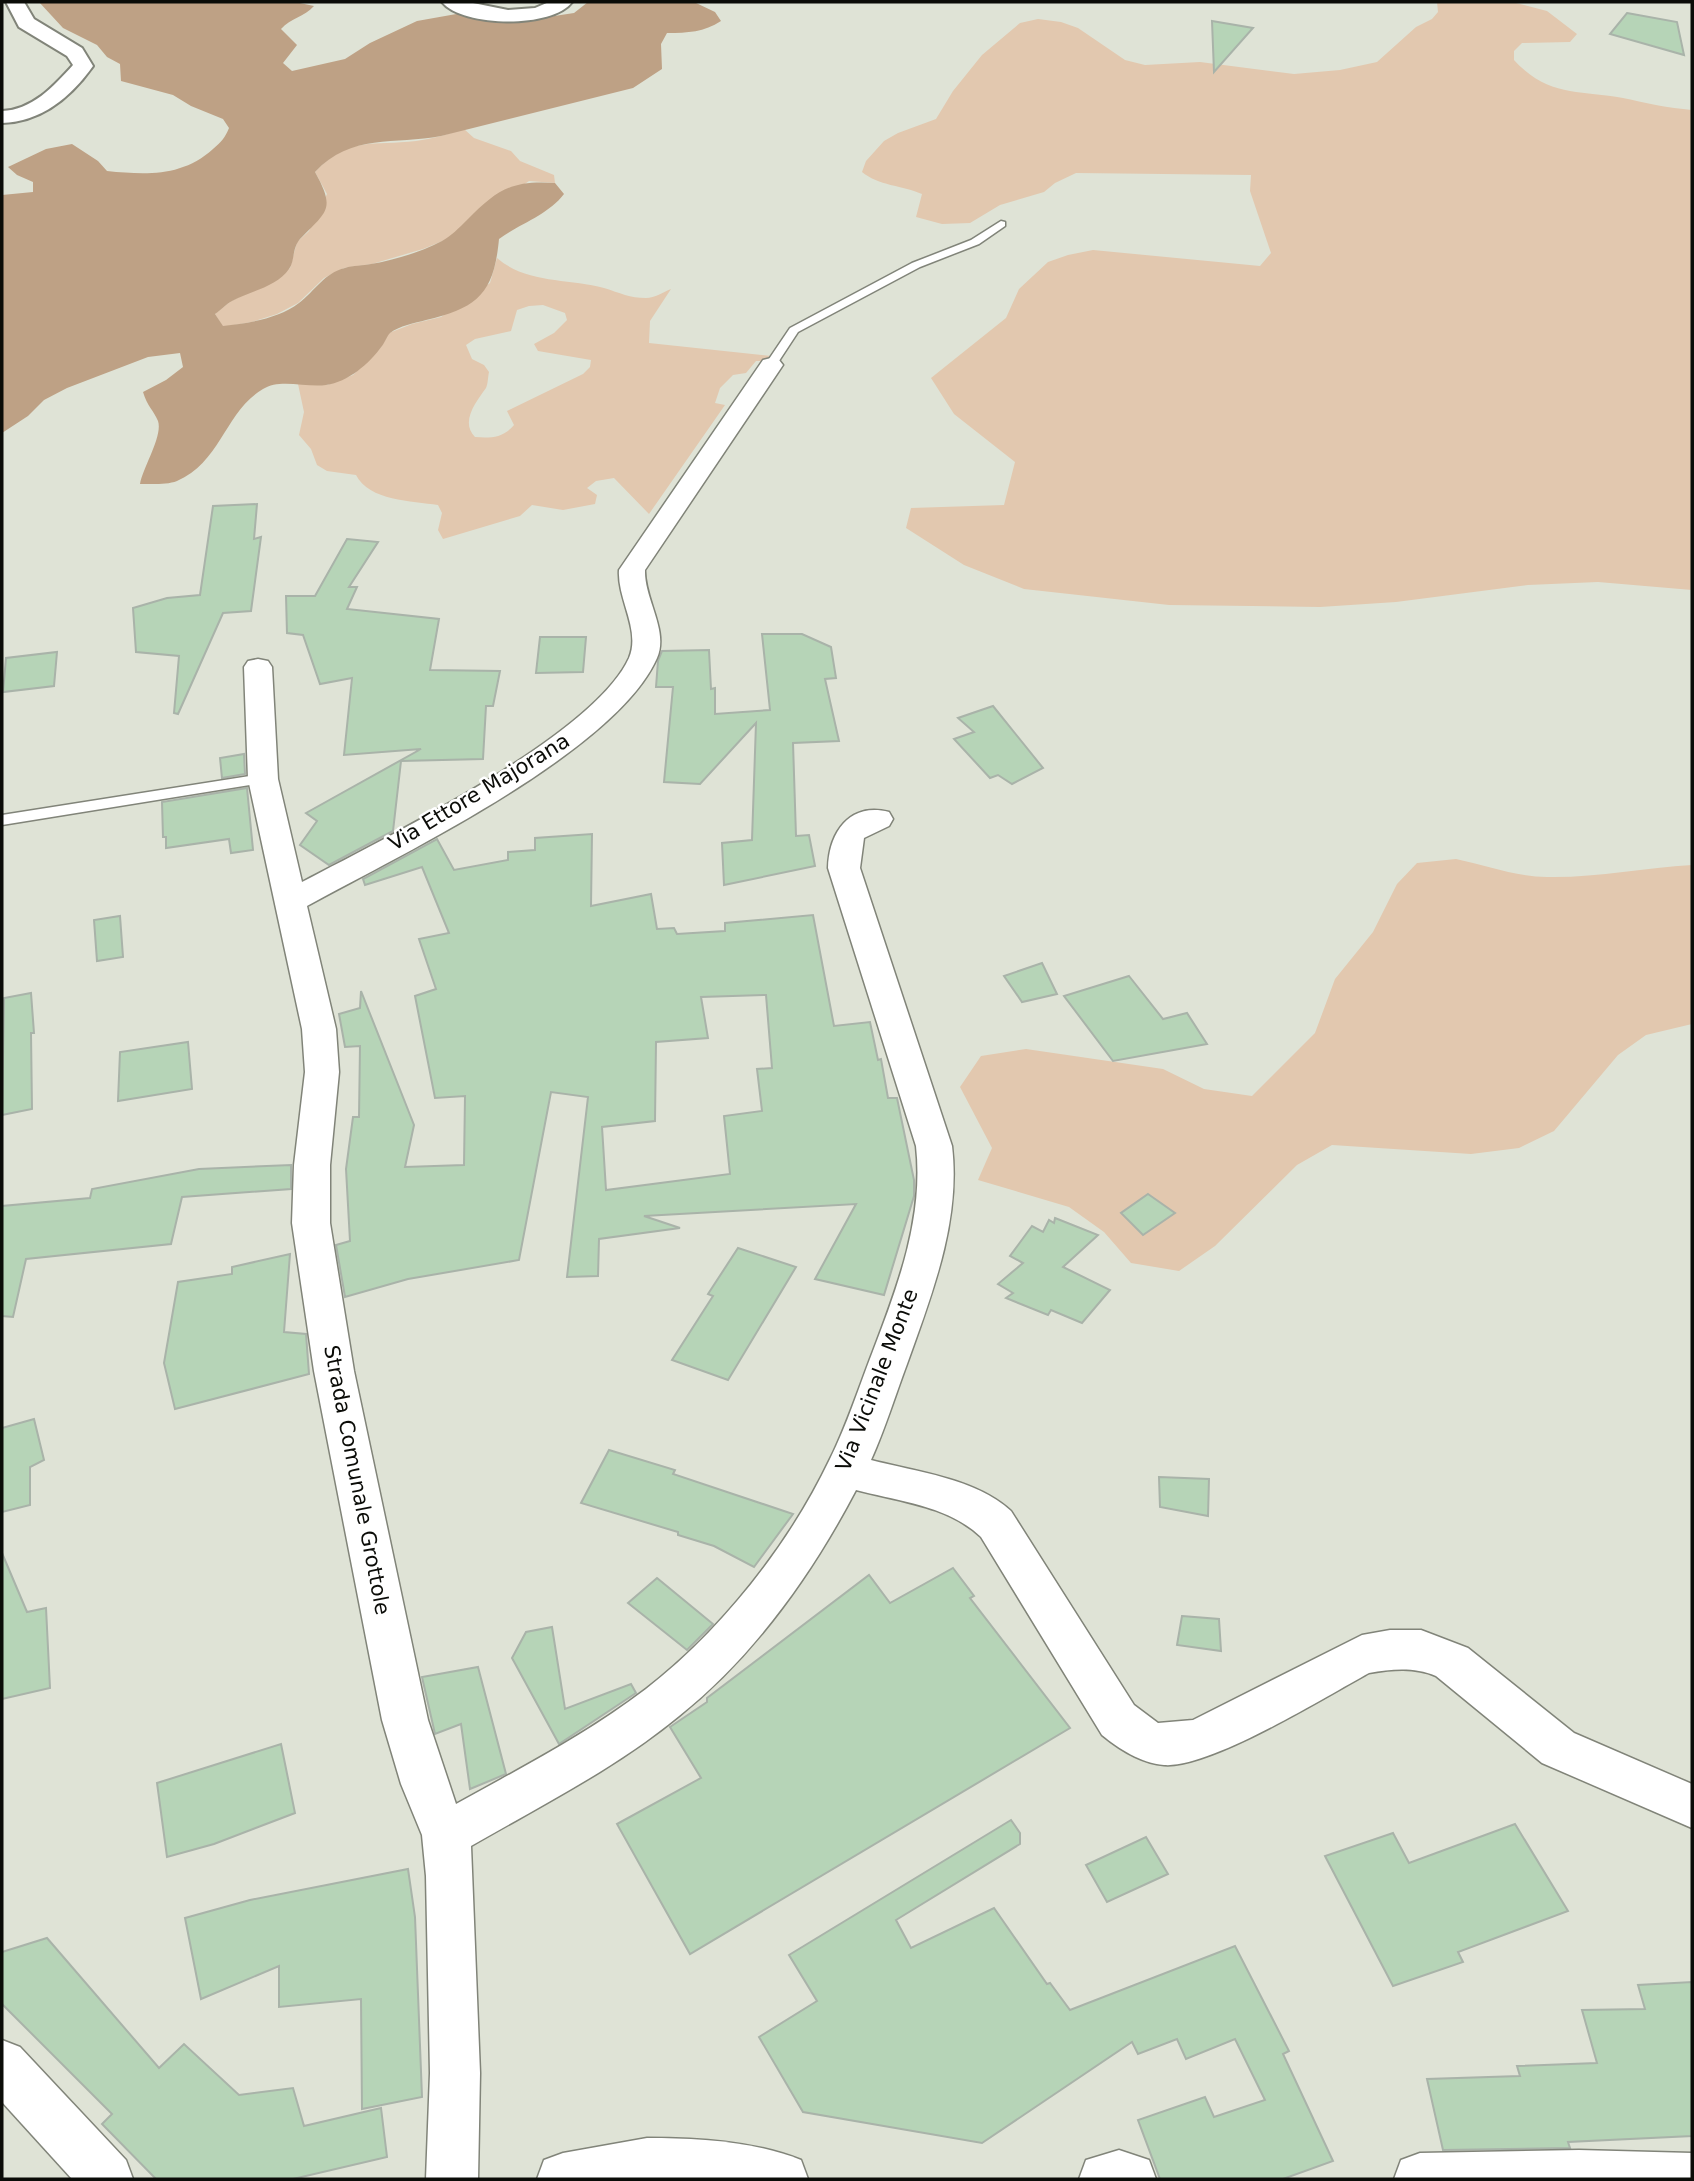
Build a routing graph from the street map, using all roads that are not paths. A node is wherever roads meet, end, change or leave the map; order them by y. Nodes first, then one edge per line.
1 (15, 2) edge
2 (452, 2) edge
3 (562, 2) edge
4 (2, 117) edge
5 (1001, 224) dead end
6 (771, 365) joint
7 (258, 667) dead end
8 (263, 779) junction
9 (878, 819) dead end
10 (2, 820) edge
11 (291, 901) junction
12 (846, 1470) junction
13 (1692, 1806) edge
14 (446, 1835) junction
15 (2, 2065) edge
16 (107, 2179) edge
17 (452, 2179) edge
18 (562, 2179) edge
19 (782, 2179) edge
20 (1105, 2179) edge
21 (1130, 2179) edge
22 (1420, 2179) edge
23 (1692, 2179) edge

1 - 4 street
2 - 3 street
5 - 6 lane
6 - 11 street, Via Ettore Majorana
7 - 8 street, Strada Comunale Grottole
8 - 10 lane
8 - 11 street, Strada Comunale Grottole
9 - 12 street, Via Vicinale Monte
11 - 14 street, Strada Comunale Grottole
12 - 13 street
12 - 14 street, Via Vicinale Monte
14 - 17 street, Strada Comunale Grottole
15 - 16 street
18 - 19 street
20 - 21 street
22 - 23 street

